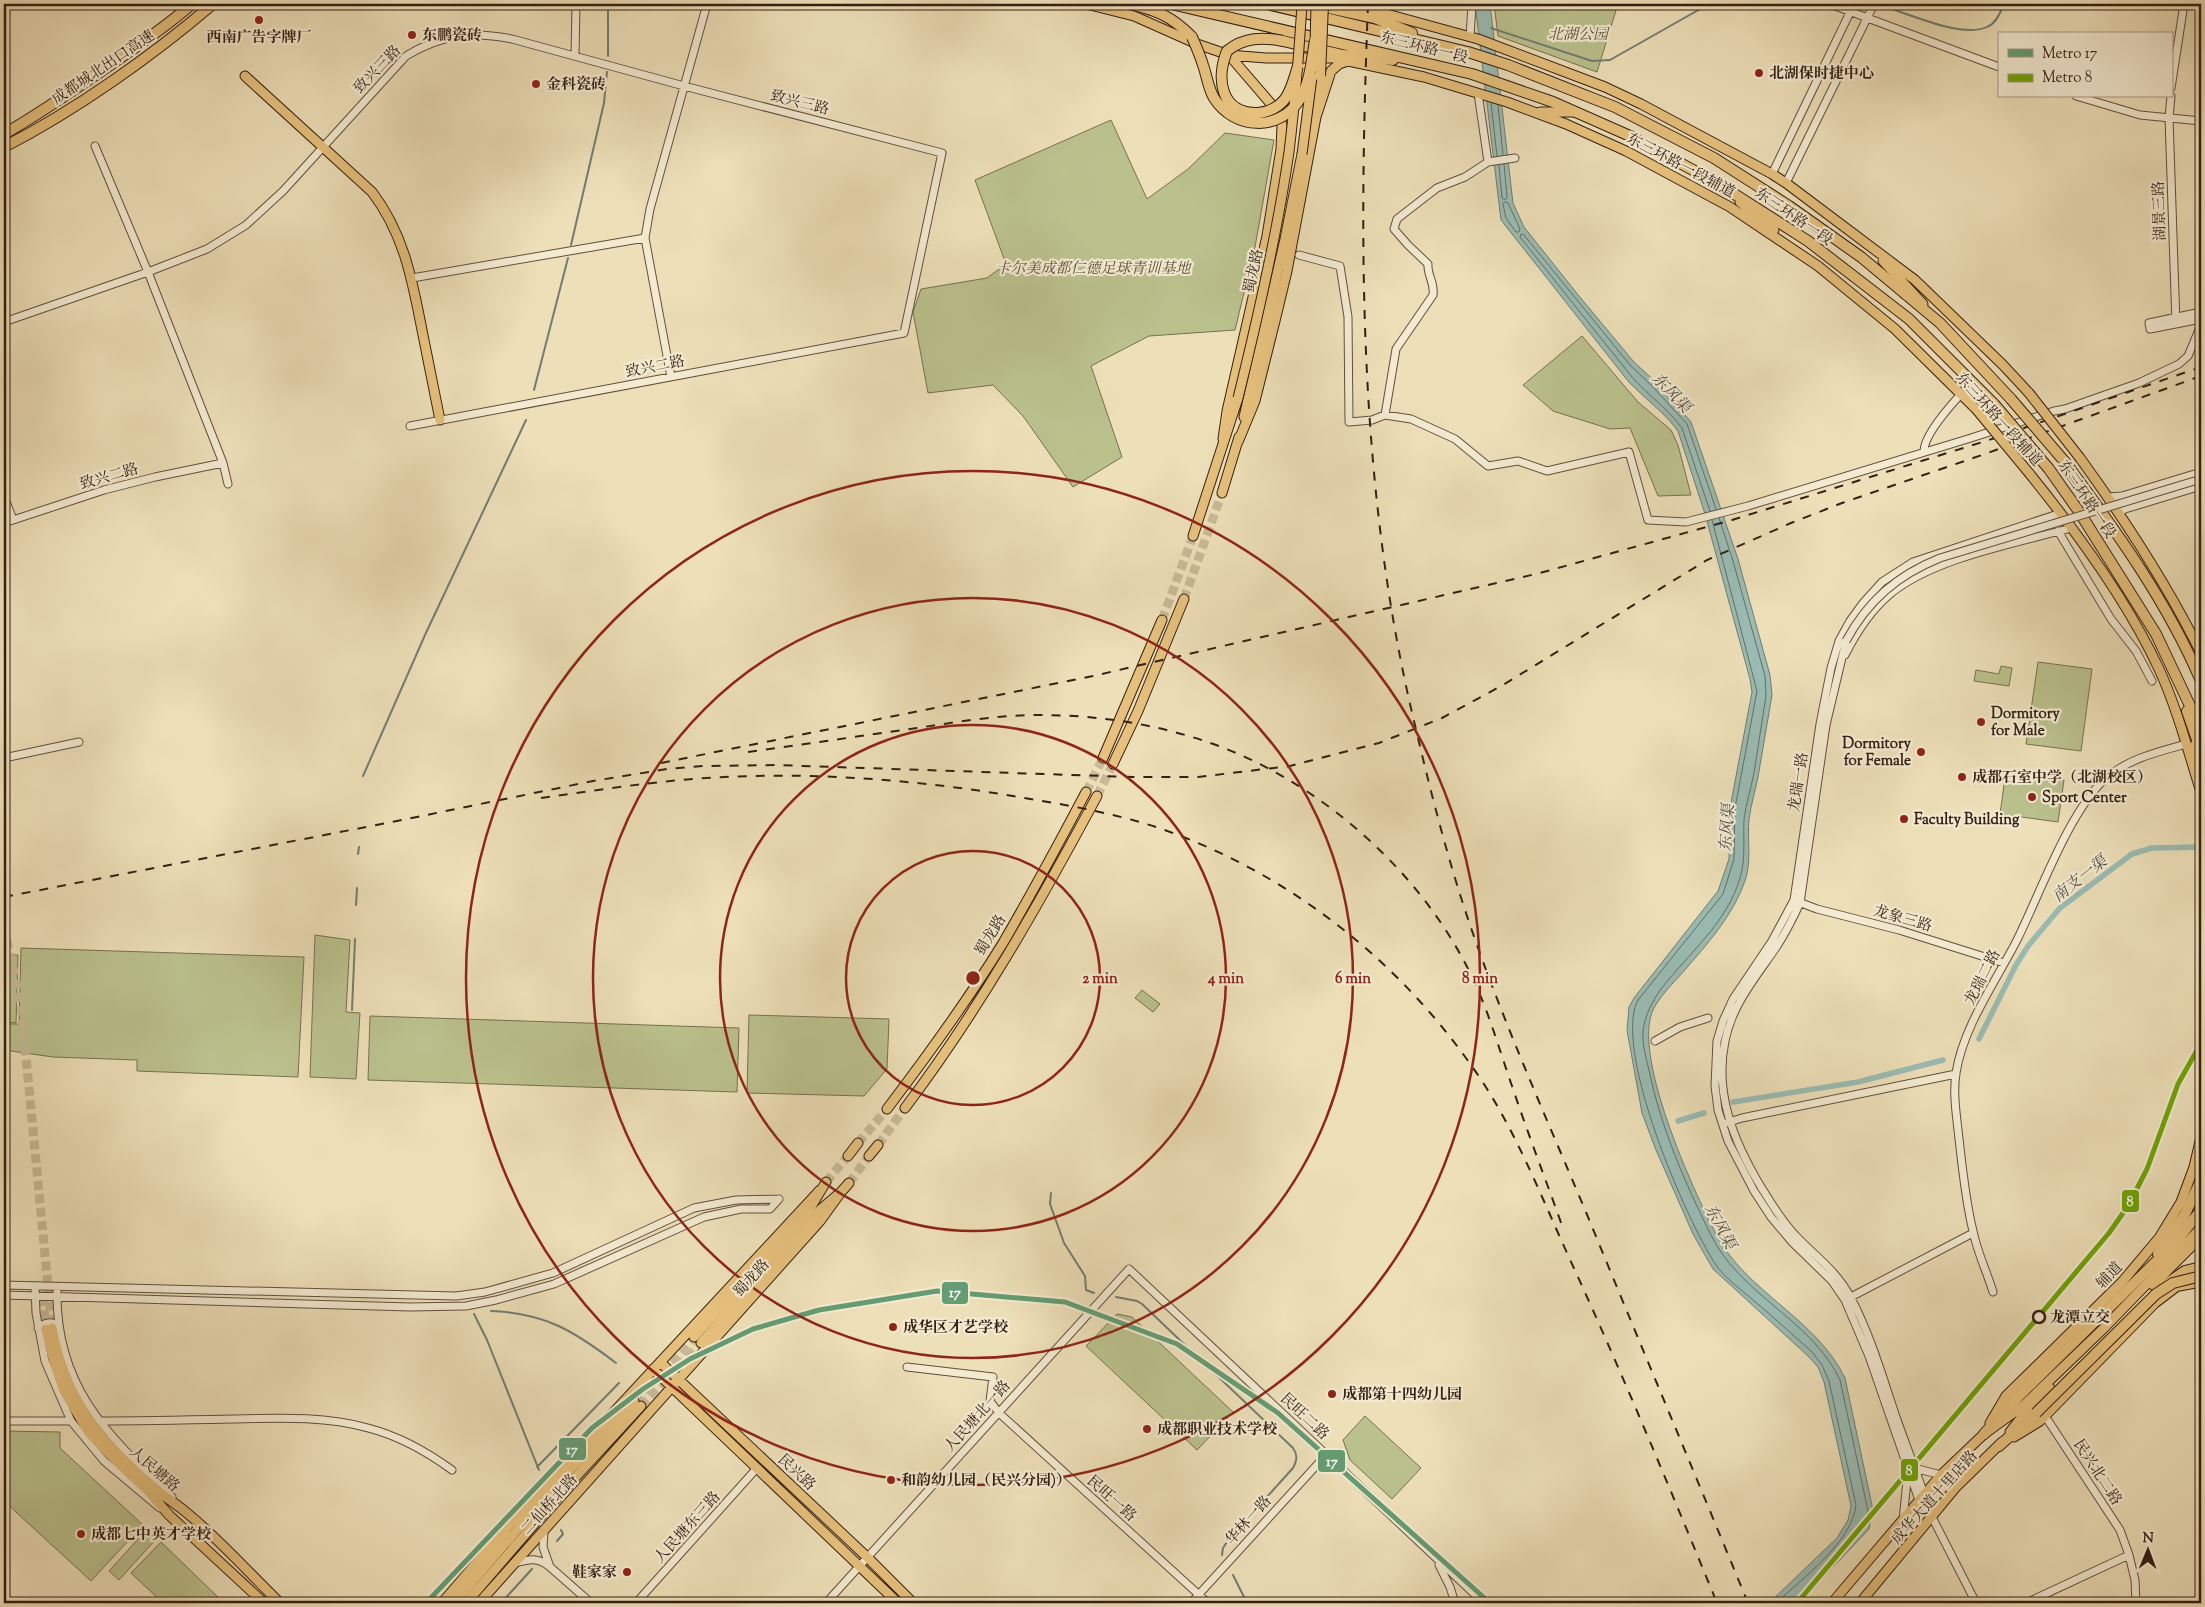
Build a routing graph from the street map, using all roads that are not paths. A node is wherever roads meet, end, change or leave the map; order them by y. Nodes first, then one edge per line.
1 (192, 4) edge
2 (213, 4) edge
3 (576, 4) edge
4 (707, 4) edge
5 (1086, 4) edge
6 (1129, 4) edge
7 (1172, 4) edge
8 (1267, 4) edge
9 (1302, 4) edge
10 (1311, 4) edge
11 (1316, 4) edge
12 (1323, 4) edge
13 (1350, 4) edge
14 (1472, 4) edge
15 (1830, 4) edge
16 (1854, 4) edge
17 (1874, 4) edge
18 (2184, 4) edge
19 (1850, 12) junction
20 (1867, 18) junction
21 (1474, 38) junction
22 (1316, 40) junction
23 (1445, 46) junction
24 (574, 56) junction
25 (1228, 56) junction
26 (1348, 61) junction
27 (1441, 65) junction
28 (1298, 66) junction
29 (1998, 67) edge
30 (245, 76) dead end
31 (2172, 82) edge
32 (684, 86) junction
33 (1481, 94) junction
34 (2083, 98) edge
35 (2171, 98) edge
36 (1535, 112) junction
37 (1574, 112) junction
38 (2169, 118) junction
39 (2201, 121) edge
40 (4, 134) edge
41 (94, 146) dead end
42 (4, 147) edge
43 (323, 147) junction
44 (1302, 154) junction
45 (1515, 158) dead end
46 (1488, 162) junction
47 (1772, 174) junction
48 (1717, 182) junction
49 (1786, 183) junction
50 (645, 238) junction
51 (1866, 243) junction
52 (1299, 255) dead end
53 (1818, 266) junction
54 (148, 272) junction
55 (412, 278) junction
56 (2201, 312) edge
57 (2201, 319) edge
58 (2176, 321) junction
59 (4, 322) edge
60 (1940, 322) junction
61 (2201, 325) edge
62 (904, 332) joint
63 (671, 377) junction
64 (1961, 394) junction
65 (1385, 414) junction
66 (440, 420) junction
67 (410, 426) dead end
68 (1223, 439) junction
69 (1238, 442) junction
70 (1924, 452) junction
71 (223, 463) junction
72 (2201, 472) edge
73 (2201, 479) edge
74 (228, 484) dead end
75 (2201, 486) edge
76 (1222, 492) tunnel mouth
77 (4, 496) edge
78 (2108, 497) junction
79 (2120, 512) junction
80 (2061, 513) junction
81 (13, 520) junction
82 (4, 523) edge
83 (2071, 528) junction
84 (2058, 531) junction
85 (1193, 536) tunnel mouth
86 (1184, 599) tunnel mouth
87 (1162, 620) tunnel mouth
88 (2201, 653) edge
89 (2174, 669) junction
90 (1834, 670) junction
91 (2152, 681) dead end
92 (2201, 681) edge
93 (2188, 717) junction
94 (2201, 729) edge
95 (79, 742) dead end
96 (2186, 744) junction
97 (2201, 751) edge
98 (4, 758) edge
99 (1103, 758) tunnel mouth
100 (1113, 764) tunnel mouth
101 (2201, 765) edge
102 (1086, 792) tunnel mouth
103 (2201, 792) edge
104 (1097, 796) tunnel mouth
105 (1797, 901) junction
106 (2004, 962) junction
107 (1708, 1018) dead end
108 (1655, 1041) dead end
109 (1956, 1074) junction
110 (905, 1108) tunnel mouth
111 (887, 1109) tunnel mouth
112 (1726, 1123) junction
113 (2201, 1136) edge
114 (858, 1143) tunnel mouth
115 (878, 1145) tunnel mouth
116 (848, 1156) tunnel mouth
117 (869, 1156) tunnel mouth
118 (2198, 1170) edge
119 (2201, 1180) edge
120 (826, 1182) tunnel mouth
121 (849, 1183) tunnel mouth
122 (820, 1190) junction
123 (841, 1192) junction
124 (2201, 1210) edge
125 (2201, 1228) edge
126 (1973, 1233) junction
127 (2201, 1237) edge
128 (2201, 1267) edge
129 (1129, 1269) joint
130 (2148, 1270) junction
131 (2201, 1276) edge
132 (2201, 1282) edge
133 (4, 1285) edge
134 (35, 1286) junction
135 (57, 1286) junction
136 (2178, 1286) junction
137 (1993, 1292) dead end
138 (2156, 1294) junction
139 (4, 1295) edge
140 (35, 1296) junction
141 (57, 1296) junction
142 (1848, 1299) junction
143 (49, 1328) junction
144 (660, 1362) junction
145 (907, 1367) dead end
146 (653, 1369) junction
147 (679, 1380) junction
148 (672, 1388) junction
149 (2030, 1408) junction
150 (998, 1413) junction
151 (4, 1421) edge
152 (70, 1421) junction
153 (99, 1421) junction
154 (1984, 1434) junction
155 (1999, 1446) joint
156 (1326, 1455) junction
157 (1911, 1467) junction
158 (757, 1468) junction
159 (452, 1470) dead end
160 (1941, 1475) junction
161 (1922, 1497) junction
162 (188, 1513) junction
163 (169, 1515) junction
164 (1932, 1517) junction
165 (1902, 1520) junction
166 (544, 1531) junction
167 (2129, 1555) junction
168 (867, 1557) junction
169 (1435, 1559) junction
170 (514, 1563) junction
171 (860, 1566) junction
172 (550, 1567) junction
173 (1199, 1595) junction
174 (264, 1603) edge
175 (280, 1603) edge
176 (442, 1603) edge
177 (454, 1603) edge
178 (466, 1603) edge
179 (479, 1603) edge
180 (591, 1603) edge
181 (636, 1603) edge
182 (826, 1603) edge
183 (898, 1603) edge
184 (913, 1603) edge
185 (1191, 1603) edge
186 (1208, 1603) edge
187 (1455, 1603) edge
188 (1484, 1603) edge
189 (1832, 1603) edge
190 (1860, 1603) edge
191 (1976, 1603) edge
192 (2026, 1603) edge
193 (2136, 1603) edge

1 - 40 highway, 成都城北出口高速
2 - 42 highway, 成都城北出口高速
3 - 24 street
4 - 32 street
5 - 25 main road, 东三环路一段辅道
6 - 22 highway, bridge
7 - 27 highway, 东三环路一段
8 - 23 highway, 东三环路一段
9 - 28 main road, 蜀龙路, bridge
10 - 23 highway
11 - 22 main road, 蜀龙路, bridge
12 - 44 highway, bridge
13 - 21 main road
14 - 21 street
15 - 19 street
16 - 19 street
17 - 20 street
18 - 31 street
19 - 20 street
19 - 47 street
20 - 29 street
20 - 49 street
21 - 47 main road
22 - 44 main road, 蜀龙路, bridge
23 - 60 highway, 东三环路一段
24 - 32 street, 致兴三路
24 - 43 street, 致兴三路
25 - 26 main road, 东三环路一段辅道
25 - 68 main road
26 - 33 main road, 东三环路一段辅道
26 - 69 main road
27 - 28 highway, bridge
27 - 37 highway, 东三环路一段
28 - 68 main road, 蜀龙路, bridge
30 - 43 main road
32 - 50 street
32 - 62 street, 致兴三路
33 - 36 main road, 东三环路一段辅道
33 - 46 street
34 - 38 street
35 - 38 street, 湖景三路
36 - 37 main road
36 - 53 main road, 东三环路一段辅道
37 - 48 highway, 东三环路一段
38 - 39 street
38 - 58 street, 湖景三路
41 - 54 street
43 - 54 street, 致兴三路
43 - 55 main road
44 - 69 main road, 蜀龙路
45 - 46 street
46 - 65 street
47 - 49 main road
48 - 53 main road
48 - 89 highway, 东三环路一段, bridge
49 - 51 main road
50 - 55 street
50 - 63 street
51 - 60 main road
51 - 78 main road, bridge
52 - 65 street
53 - 64 main road, 东三环路一段辅道
54 - 59 street, 致兴三路
54 - 71 street
55 - 66 main road
56 - 58 street
57 - 58 street
60 - 92 highway, 东三环路一段, bridge
61 - 70 street
62 - 63 street, 致兴二路
63 - 66 street, 致兴二路
64 - 70 street
64 - 80 main road, 东三环路一段辅道, bridge
65 - 70 street
66 - 67 street, 致兴二路
68 - 85 main road, 蜀龙路
69 - 76 main road, 蜀龙路
71 - 74 street
71 - 81 street, 致兴二路
72 - 78 street
73 - 90 street, bridge
75 - 79 street
77 - 81 street
78 - 79 main road
79 - 88 main road
80 - 83 main road, 东三环路一段辅道
80 - 90 street
81 - 82 street, 致兴二路
83 - 84 street
83 - 96 main road, 东三环路一段辅道
84 - 90 street
84 - 91 street
86 - 100 main road
87 - 99 main road
89 - 93 highway
89 - 94 highway, 东三环路一段
90 - 105 street, 龙瑞一路
93 - 97 highway
93 - 101 highway
95 - 98 street
96 - 103 main road, 东三环路一段辅道
96 - 106 street, 龙瑞二路
102 - 111 main road, 蜀龙路
104 - 110 main road, 蜀龙路
105 - 106 street, 龙象三路
105 - 112 street, 龙瑞一路
106 - 109 street, 龙瑞二路
107 - 108 street
109 - 112 street
109 - 126 street, 龙瑞二路
112 - 142 street, 龙瑞一路
113 - 118 main road, 辅道
114 - 116 main road
115 - 117 main road
118 - 154 main road, 辅道
119 - 130 highway
120 - 122 main road, 蜀龙路
121 - 123 main road, 蜀龙路
122 - 123 main road, 蜀龙路
122 - 144 main road, 蜀龙路
123 - 147 main road, 蜀龙路
124 - 130 highway
125 - 149 main road
126 - 137 street, 龙瑞二路
126 - 142 street
127 - 149 main road
128 - 136 main road
128 - 138 highway, bridge
129 - 150 street, 人民塘北一路
129 - 156 street, 民旺二路
130 - 149 highway
131 - 138 highway, bridge
132 - 136 main road
133 - 134 street
134 - 135 street
134 - 140 street
135 - 141 street
135 - 141 street
136 - 149 main road
138 - 149 highway, bridge
139 - 140 street
140 - 141 street
140 - 143 street
141 - 143 street
142 - 157 street, 龙瑞一路
143 - 152 street
143 - 153 street
143 - 162 main road, 人民塘路
143 - 163 main road, 人民塘路
144 - 146 main road, 蜀龙路
144 - 147 main road, 民兴路
145 - 150 street
146 - 148 main road, 民兴路
146 - 176 main road, 蜀龙路
147 - 148 main road, 二仙桥北路
147 - 168 main road, 民兴路
148 - 158 main road, 民兴路
148 - 166 main road, 二仙桥北路
149 - 154 highway
149 - 155 highway
149 - 167 street, 民兴北二路
150 - 168 street, 人民塘北一路
150 - 173 street, 民旺一路
151 - 152 street
152 - 163 street
153 - 159 street
153 - 162 street
154 - 160 main road, 成华大道十里店路
155 - 164 main road, 成华大道十里店路
156 - 169 street, 民旺二路
156 - 173 street, 华林一路
157 - 160 street
157 - 161 street, 龙瑞一路
157 - 165 street
158 - 171 main road, 民兴路
158 - 181 street, 人民塘东三路
160 - 161 main road, 成华大道十里店路
161 - 164 street, 龙瑞一路
161 - 165 main road, 成华大道十里店路
162 - 175 main road, 人民塘路
163 - 174 main road, 人民塘路
164 - 190 main road, 成华大道十里店路
164 - 191 street, 龙瑞一路
165 - 189 main road, 成华大道十里店路
166 - 170 main road, 二仙桥北路
166 - 172 street
167 - 192 street
167 - 193 street, 民兴北二路
168 - 171 street, 人民塘北一路
168 - 184 main road, 民兴路
169 - 187 street
169 - 188 street, 民旺二路
170 - 172 street
170 - 179 main road, 二仙桥北路
171 - 182 street, 人民塘北一路
171 - 183 main road, 民兴路
172 - 180 street
173 - 185 street, 华林一路
173 - 186 street, 民旺一路
177 - 178 main road

